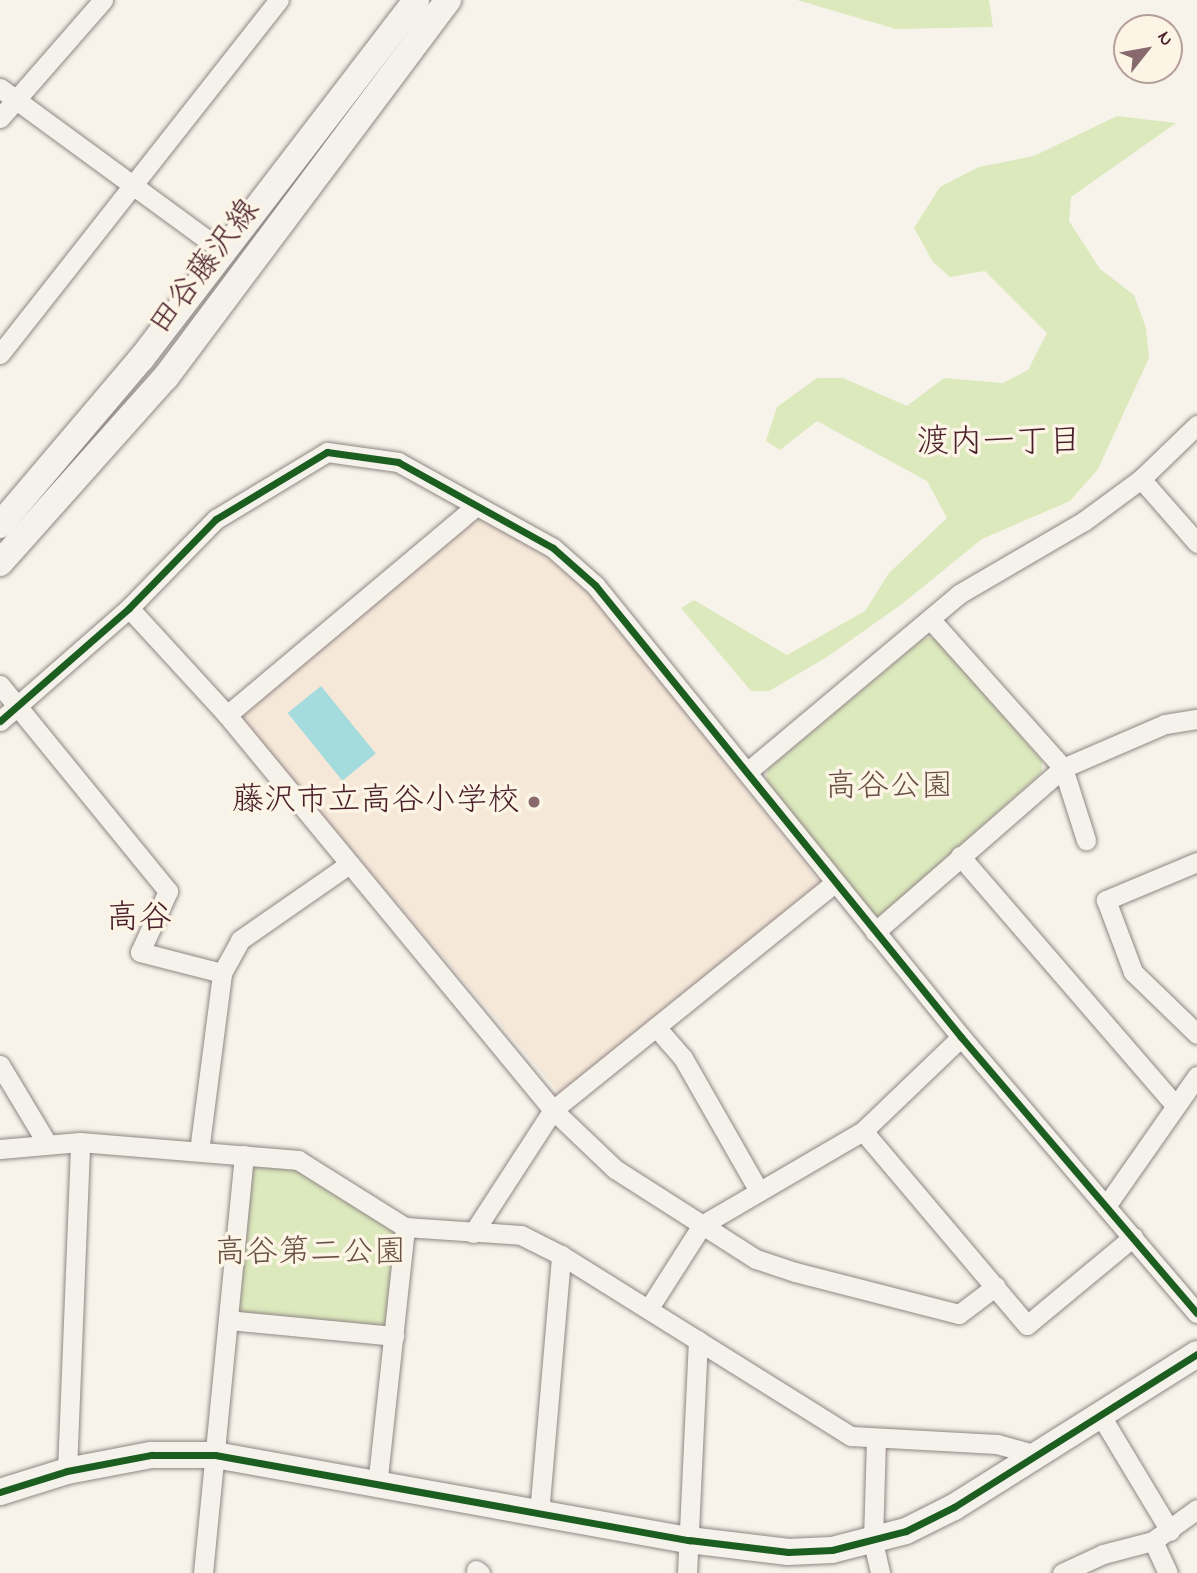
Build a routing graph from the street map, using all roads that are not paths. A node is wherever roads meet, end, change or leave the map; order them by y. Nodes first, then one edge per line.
1 (103, 0) edge
2 (279, 0) edge
3 (416, 0) edge
4 (448, 0) edge
5 (0, 88) edge
6 (16, 100) junction
7 (0, 118) edge
8 (133, 185) junction
9 (221, 250) junction
10 (0, 354) edge
11 (1197, 425) edge
12 (1141, 480) junction
13 (476, 506) junction
14 (0, 525) edge
15 (1197, 543) edge
16 (5, 559) edge
17 (129, 608) junction
18 (929, 619) junction
19 (0, 685) edge
20 (18, 703) junction
21 (226, 715) junction
22 (1197, 719) edge
23 (0, 721) edge
24 (1063, 768) junction
25 (747, 772) junction
26 (1086, 840) dead end
27 (960, 856) junction
28 (1197, 862) edge
29 (348, 865) junction
30 (836, 882) junction
31 (875, 932) junction
32 (222, 973) junction
33 (656, 1027) junction
34 (1197, 1034) edge
35 (961, 1037) junction
36 (0, 1065) edge
37 (1197, 1076) edge
38 (1176, 1106) junction
39 (553, 1110) junction
40 (863, 1131) junction
41 (47, 1142) junction
42 (80, 1142) junction
43 (0, 1149) edge
44 (199, 1151) junction
45 (244, 1155) junction
46 (759, 1191) junction
47 (1107, 1206) junction
48 (702, 1225) junction
49 (405, 1227) junction
50 (473, 1233) junction
51 (1133, 1237) junction
52 (561, 1255) junction
53 (996, 1286) junction
54 (649, 1308) junction
55 (1197, 1313) edge
56 (228, 1320) junction
57 (394, 1336) junction
58 (698, 1340) junction
59 (1197, 1354) edge
60 (1101, 1416) junction
61 (876, 1438) junction
62 (215, 1455) junction
63 (1037, 1455) junction
64 (67, 1471) junction
65 (377, 1486) junction
66 (0, 1492) edge
67 (1197, 1509) edge
68 (539, 1514) junction
69 (1170, 1531) junction
70 (689, 1540) junction
71 (1153, 1541) junction
72 (873, 1542) junction
73 (203, 1573) edge
74 (687, 1573) edge
75 (882, 1573) edge
76 (1062, 1573) edge
77 (1168, 1573) edge

1 - 6 street
2 - 8 street
3 - 9 main road, 田谷藤沢線
4 - 16 main road, 田谷藤沢線
5 - 6 street
6 - 7 street
6 - 8 street
8 - 9 street
8 - 10 street
9 - 14 main road, 田谷藤沢線
11 - 12 street
12 - 15 street
12 - 18 street
13 - 17 street
13 - 21 street
13 - 25 street
17 - 20 street
17 - 21 street
18 - 24 street
18 - 25 street
19 - 20 street
20 - 23 street
20 - 32 street
21 - 29 street
22 - 24 street
24 - 26 street
24 - 27 street
25 - 30 street
27 - 31 street
27 - 38 street
28 - 34 street
29 - 32 street
29 - 39 street
30 - 31 street
30 - 33 street
31 - 35 street
32 - 44 street
33 - 39 street
33 - 46 street
35 - 40 street
35 - 47 street
36 - 41 street
37 - 38 street
38 - 47 street
39 - 48 street
39 - 50 street
40 - 46 street
40 - 53 street
41 - 42 street
41 - 43 street
42 - 44 street
42 - 64 street
44 - 45 street
45 - 49 street
45 - 56 street
46 - 48 street
47 - 51 street
48 - 53 street
48 - 54 street
49 - 50 street
49 - 57 street
50 - 52 street
51 - 53 street
51 - 55 street
52 - 54 street
52 - 68 street
54 - 58 street
56 - 57 street
56 - 62 street
57 - 65 street
58 - 61 street
58 - 70 street
59 - 60 main road
60 - 63 main road
60 - 69 street
61 - 63 street
61 - 72 street
62 - 64 main road
62 - 65 main road
62 - 73 street
63 - 72 main road
64 - 66 main road
65 - 68 main road
67 - 69 street
68 - 70 main road
69 - 71 street
70 - 72 main road
70 - 74 street
71 - 76 street
71 - 77 street
72 - 75 street

